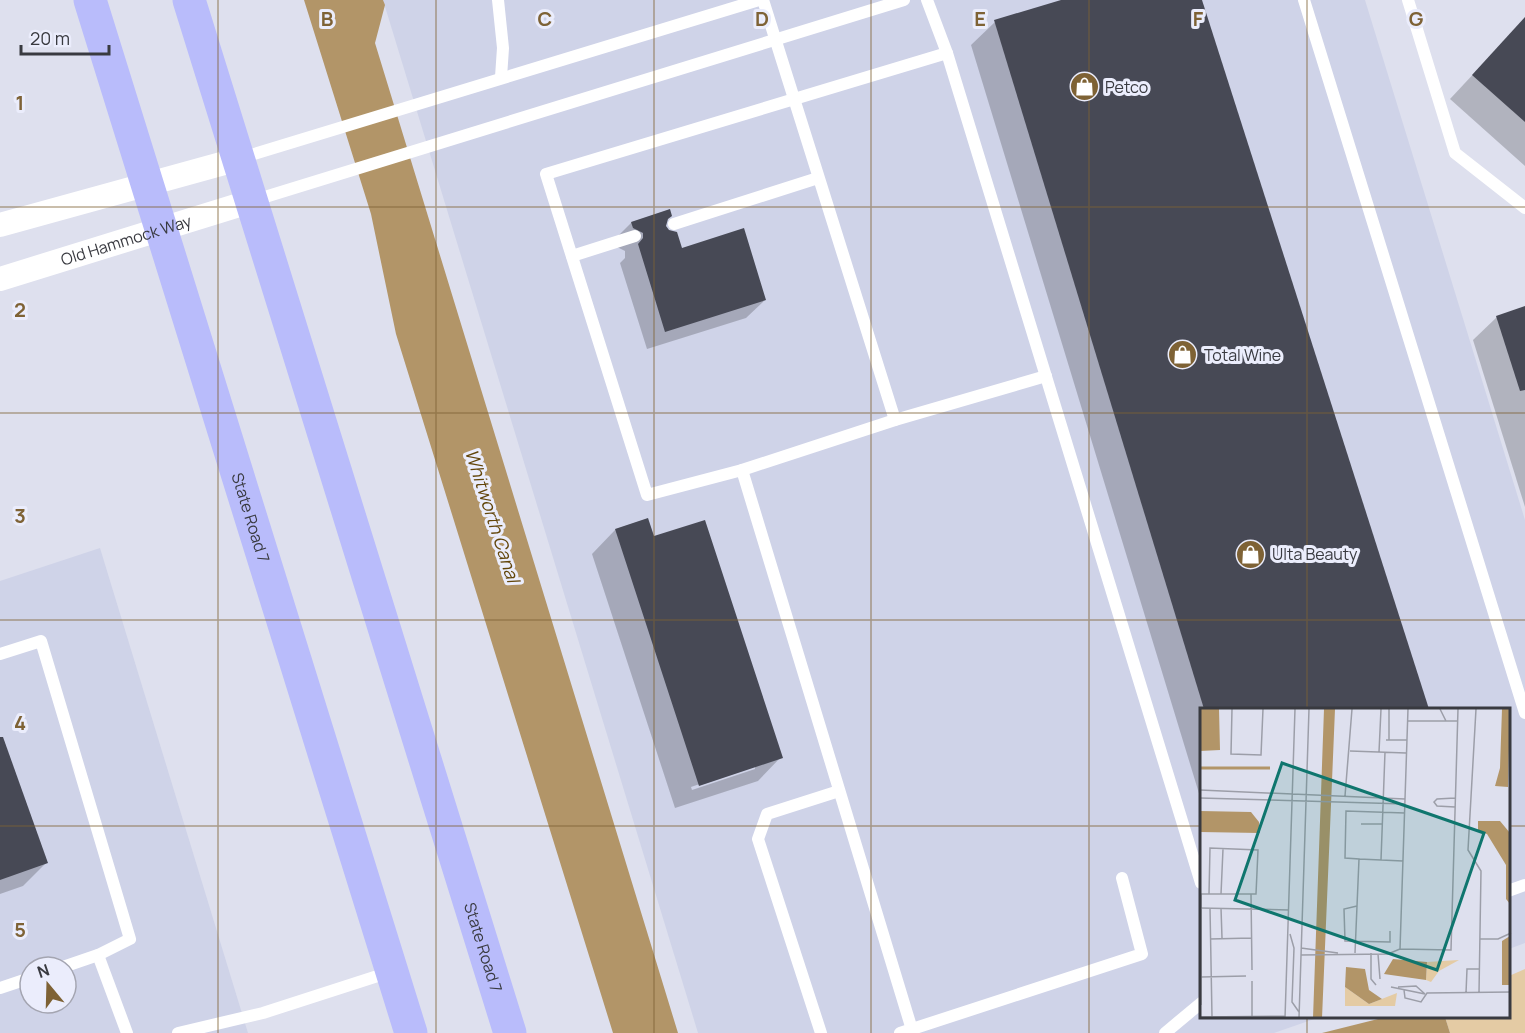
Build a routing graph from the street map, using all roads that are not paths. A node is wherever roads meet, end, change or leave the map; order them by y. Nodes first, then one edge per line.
1 (90, 0) edge
2 (189, 0) edge
3 (761, 0) edge
4 (904, 0) edge
5 (927, 0) edge
6 (1304, 0) edge
7 (1408, 0) edge
8 (498, 2) edge
9 (776, 40) junction
10 (947, 53) junction
11 (501, 77) junction
12 (793, 98) junction
13 (239, 159) junction
14 (818, 178) junction
15 (148, 184) junction
16 (252, 201) junction
17 (1525, 208) edge
18 (674, 224) dead end
19 (0, 225) edge
20 (162, 229) junction
21 (635, 236) dead end
22 (572, 256) junction
23 (0, 279) edge
24 (1046, 376) junction
25 (895, 420) junction
26 (742, 470) junction
27 (0, 654) edge
28 (1525, 713) edge
29 (839, 791) junction
30 (1122, 878) dead end
31 (1200, 880) edge
32 (1525, 885) edge
33 (1510, 891) edge
34 (98, 955) junction
35 (78, 962) edge
36 (391, 972) junction
37 (18, 982) edge
38 (0, 988) edge
39 (1200, 1004) edge
40 (908, 1032) edge
41 (127, 1033) edge
42 (178, 1033) edge
43 (411, 1033) edge
44 (510, 1033) edge
45 (820, 1033) edge
46 (1165, 1033) edge

1 - 15 main road, State Road 7
2 - 13 main road, State Road 7
3 - 9 lane
3 - 11 lane
4 - 9 lane
5 - 10 lane
6 - 28 lane
7 - 17 lane
8 - 11 lane
9 - 12 lane
9 - 16 lane
10 - 12 lane
10 - 24 lane
11 - 13 lane
12 - 14 lane
12 - 22 lane
13 - 15 street
13 - 16 main road, State Road 7
14 - 18 lane
14 - 25 lane
15 - 19 street
15 - 20 main road, State Road 7
16 - 20 street, Old Hammock Way
16 - 44 main road, State Road 7
20 - 23 street, Old Hammock Way
20 - 36 main road, State Road 7
21 - 22 lane
22 - 26 lane
24 - 25 lane
24 - 31 lane
25 - 26 lane
26 - 29 lane
27 - 34 lane
29 - 40 lane
29 - 45 lane
30 - 40 lane
32 - 33 lane
34 - 35 lane
34 - 41 lane
36 - 42 lane
36 - 43 main road, State Road 7
37 - 38 lane
39 - 46 lane

